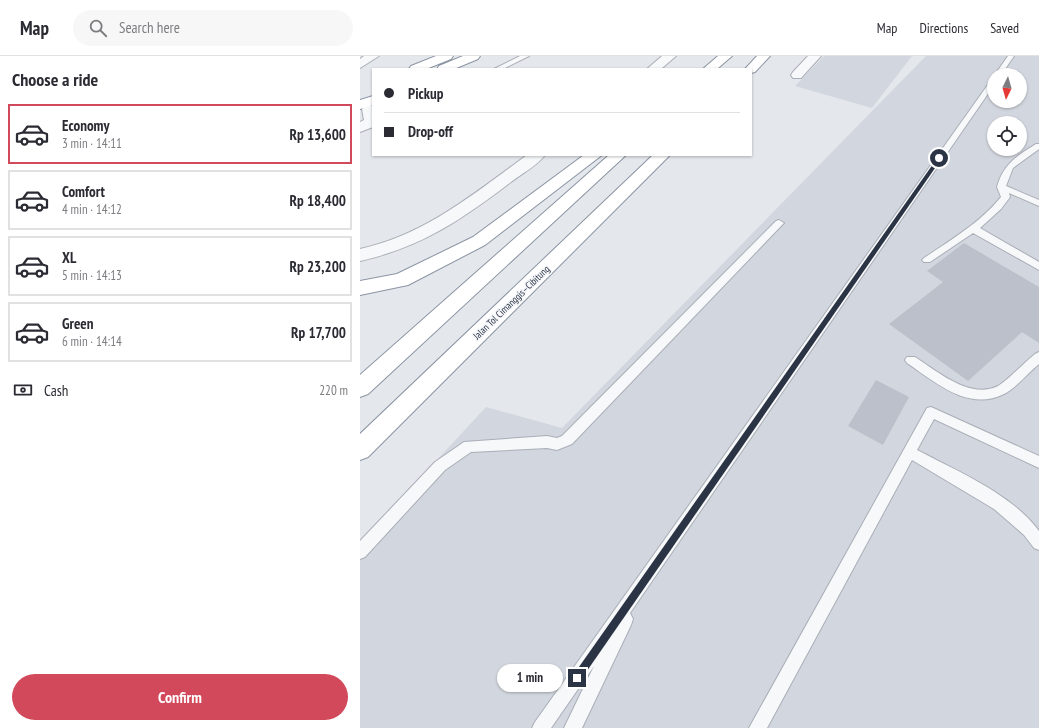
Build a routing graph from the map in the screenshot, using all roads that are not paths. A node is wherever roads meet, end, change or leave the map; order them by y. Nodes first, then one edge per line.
1 (373, 56) edge
2 (446, 56) edge
3 (474, 56) edge
4 (526, 56) edge
5 (670, 56) edge
6 (727, 56) edge
7 (764, 56) edge
8 (815, 56) edge
9 (1010, 56) edge
10 (360, 64) edge
11 (417, 68) edge
12 (445, 68) edge
13 (499, 68) edge
14 (654, 68) edge
15 (710, 68) edge
16 (715, 68) edge
17 (752, 68) edge
18 (1002, 68) edge
19 (797, 75) dead end
20 (372, 87) edge
21 (987, 90) edge
22 (360, 93) edge
23 (1039, 146) edge
24 (536, 156) edge
25 (593, 156) edge
26 (617, 156) edge
27 (661, 156) edge
28 (1001, 187) junction
29 (1039, 204) edge
30 (779, 222) dead end
31 (972, 228) junction
32 (360, 255) edge
33 (927, 260) dead end
34 (1039, 267) edge
35 (360, 288) edge
36 (1039, 357) edge
37 (911, 360) dead end
38 (360, 388) edge
39 (360, 449) edge
40 (909, 452) junction
41 (1039, 462) edge
42 (1039, 543) edge
43 (360, 552) edge
44 (639, 589) junction
45 (541, 728) edge
46 (573, 728) edge
47 (758, 728) edge

1 - 10 street
2 - 11 highway
3 - 12 highway
4 - 13 lane
5 - 14 street
6 - 15 highway
6 - 16 highway
7 - 17 highway
8 - 19 street
9 - 18 lane
20 - 22 highway
21 - 44 lane
23 - 28 lane
24 - 32 street
25 - 35 highway
26 - 38 highway
27 - 39 highway, Jalan Tol Cimanggis–Cibitung
28 - 29 lane
28 - 31 lane
30 - 43 lane
31 - 33 lane
31 - 34 lane
36 - 37 lane
40 - 41 lane
40 - 42 lane
40 - 47 lane
44 - 45 lane
44 - 46 lane

